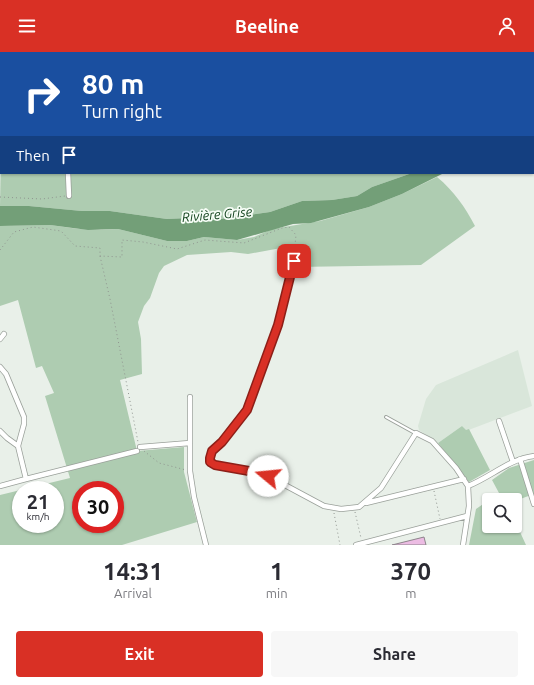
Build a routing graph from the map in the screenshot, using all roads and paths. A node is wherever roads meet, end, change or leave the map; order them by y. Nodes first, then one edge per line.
1 (68, 174) edge
2 (69, 196) joint
3 (0, 197) edge
4 (0, 250) edge
5 (100, 256) junction
6 (294, 261) joint
7 (4, 334) dead end
8 (0, 339) edge
9 (0, 366) edge
10 (190, 397) dead end
11 (386, 417) dead end
12 (499, 421) dead end
13 (0, 431) edge
14 (416, 433) junction
15 (190, 443) junction
16 (18, 446) junction
17 (138, 449) junction
18 (534, 456) edge
19 (520, 459) junction
20 (513, 462) junction
21 (190, 471) junction
22 (26, 479) junction
23 (464, 479) junction
24 (0, 486) edge
25 (433, 486) junction
26 (468, 486) junction
27 (364, 503) junction
28 (534, 504) edge
29 (334, 508) junction
30 (354, 508) junction
31 (467, 516) junction
32 (441, 523) junction
33 (363, 543) junction
34 (206, 545) edge
35 (340, 545) edge
36 (356, 545) edge
37 (463, 545) edge

1 - 2 street
2 - 3 path
4 - 5 path
5 - 6 path
5 - 17 path
6 - 29 street
7 - 8 street
9 - 16 street
10 - 15 street
11 - 14 lane
12 - 20 street
13 - 16 street
14 - 23 street
14 - 27 street
15 - 17 street
15 - 21 street
16 - 22 street
17 - 21 path
17 - 22 street
18 - 19 street
19 - 20 street
19 - 28 street
20 - 26 street
21 - 34 street
22 - 24 street
23 - 25 street
23 - 26 street
25 - 27 street
25 - 32 path
26 - 31 street
27 - 30 street
29 - 30 street
29 - 35 path
30 - 33 path
31 - 32 street
31 - 37 street
32 - 33 street
33 - 36 street

